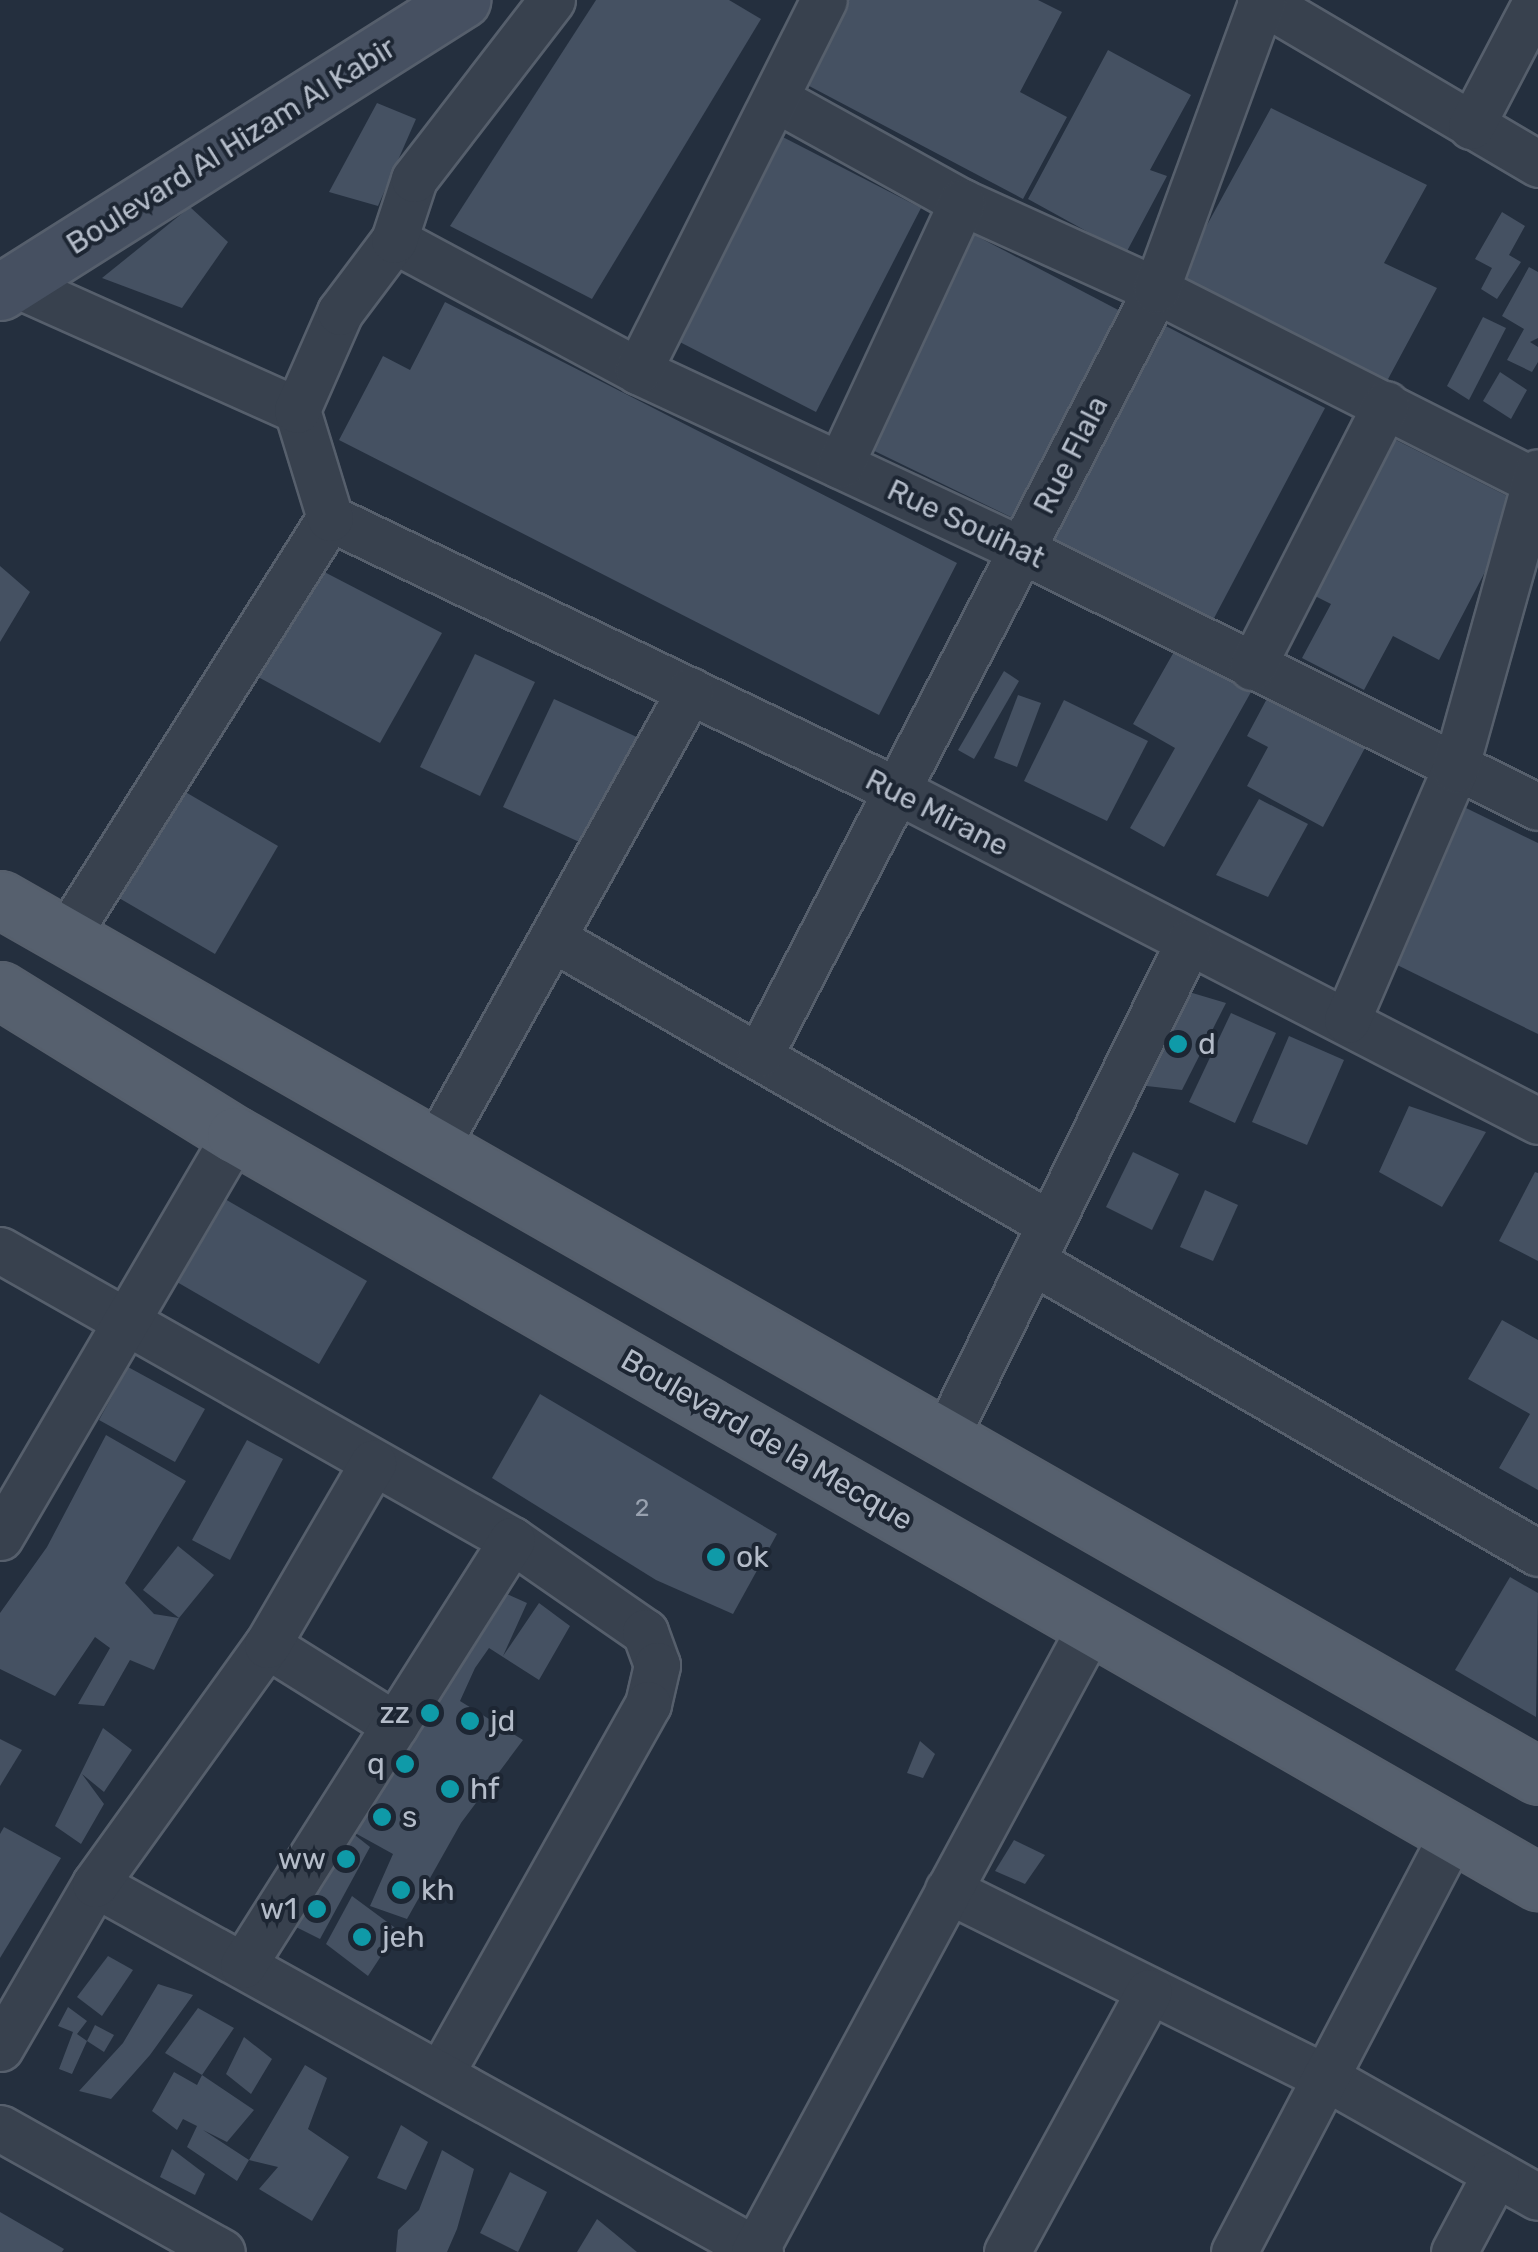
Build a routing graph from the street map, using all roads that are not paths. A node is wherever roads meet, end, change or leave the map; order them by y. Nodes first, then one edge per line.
1 (552, 0) edge
2 (824, 0) edge
3 (1261, 0) edge
4 (1536, 0) edge
5 (443, 5) edge
6 (776, 98) junction
7 (1471, 126) junction
8 (1538, 164) edge
9 (962, 202) junction
10 (394, 240) junction
11 (6, 288) edge
12 (1156, 290) junction
13 (638, 371) junction
14 (1386, 404) junction
15 (297, 410) junction
16 (840, 465) junction
17 (1537, 478) edge
18 (330, 518) junction
19 (1022, 550) junction
20 (1252, 666) junction
21 (690, 690) junction
22 (1455, 768) junction
23 (896, 790) junction
24 (1538, 807) edge
25 (0, 898) edge
26 (65, 938) junction
27 (552, 938) junction
28 (1188, 944) junction
29 (0, 990) edge
30 (1347, 1020) junction
31 (760, 1054) junction
32 (1538, 1121) edge
33 (235, 1135) junction
34 (434, 1150) junction
35 (1041, 1243) junction
36 (0, 1250) edge
37 (126, 1321) junction
38 (944, 1440) junction
39 (372, 1463) junction
40 (0, 1536) edge
41 (512, 1540) junction
42 (1538, 1553) edge
43 (1091, 1626) junction
44 (267, 1645) junction
45 (395, 1725) junction
46 (1538, 1776) edge
47 (1453, 1833) junction
48 (1538, 1882) edge
49 (95, 1884) junction
50 (948, 1890) junction
51 (243, 1965) junction
52 (1149, 1992) junction
53 (0, 2048) edge
54 (440, 2074) junction
55 (1325, 2078) junction
56 (0, 2128) edge
57 (1496, 2173) junction
58 (1538, 2196) edge
59 (200, 2247) edge
60 (756, 2251) edge
61 (1007, 2252) edge
62 (1234, 2252) edge
63 (1454, 2252) edge

1 - 10 street
2 - 6 street
3 - 7 street
3 - 12 street, Rue Flala
4 - 7 street
5 - 11 street, Boulevard Al Hizam Al Kabir
6 - 9 street
6 - 13 street
7 - 8 street
9 - 12 street
9 - 16 street
10 - 13 street, Rue Souihat
10 - 15 street
11 - 15 street
12 - 14 street
12 - 19 street, Rue Flala
13 - 16 street, Rue Souihat
14 - 17 street
14 - 20 street
15 - 18 street
16 - 19 street, Rue Souihat
17 - 22 street
18 - 21 street, Rue Mirane
18 - 26 street
19 - 20 street, Rue Souihat
19 - 23 street, Rue Flala
20 - 22 street, Rue Souihat
21 - 23 street, Rue Mirane
21 - 27 street
22 - 24 street, Rue Souihat
22 - 30 street
23 - 28 street, Rue Mirane
23 - 31 street, Rue Flala
25 - 26 main road
26 - 34 main road
27 - 31 street
27 - 34 street
28 - 30 street, Rue Mirane
28 - 35 street
29 - 33 main road, Boulevard de la Mecque
30 - 32 street, Rue Mirane
31 - 35 street
33 - 37 street
33 - 43 main road, Boulevard de la Mecque
34 - 38 main road
35 - 38 street
35 - 42 street
36 - 37 street
37 - 39 street
37 - 40 street
38 - 46 main road
39 - 41 street
39 - 44 street
41 - 45 street
41 - 54 street
43 - 47 main road, Boulevard de la Mecque
43 - 50 street
44 - 45 street
44 - 49 street
45 - 51 street
47 - 48 main road, Boulevard de la Mecque
47 - 55 street
49 - 51 street
49 - 53 street
50 - 52 street
50 - 60 street
51 - 54 street
52 - 55 street
52 - 61 street
54 - 60 street
55 - 57 street
55 - 62 street
56 - 59 street
57 - 58 street
57 - 63 street

